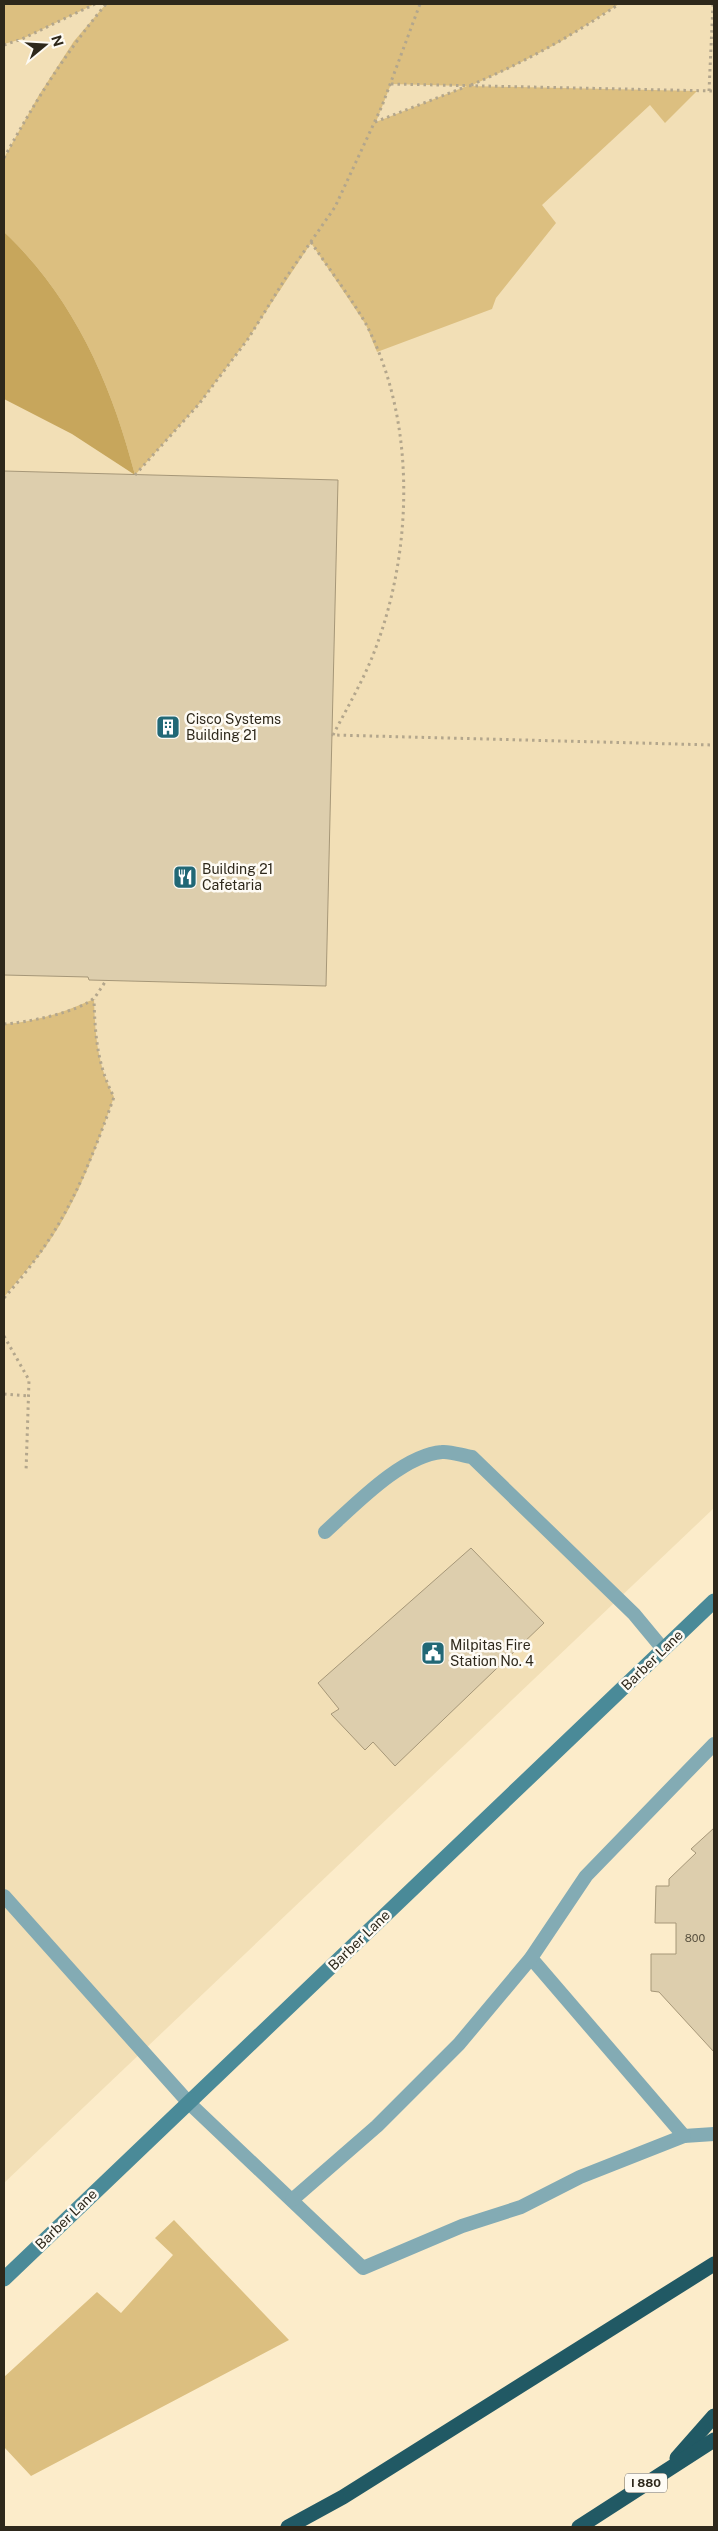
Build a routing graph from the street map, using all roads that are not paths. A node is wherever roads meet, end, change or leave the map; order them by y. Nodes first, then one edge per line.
1 (325, 1532) dead end
2 (714, 1601) edge
3 (663, 1649) junction
4 (714, 1744) edge
5 (4, 1896) edge
6 (531, 1958) junction
7 (188, 2103) junction
8 (714, 2134) edge
9 (684, 2136) junction
10 (292, 2200) junction
11 (714, 2264) edge
12 (4, 2279) edge
13 (714, 2416) edge
14 (714, 2440) edge
15 (665, 2471) junction
16 (288, 2527) edge
17 (579, 2527) edge

1 - 3 lane
2 - 3 street, Barber Lane
3 - 7 street, Barber Lane
4 - 6 lane
5 - 7 lane
6 - 9 lane
6 - 10 lane
7 - 10 lane
7 - 12 street, Barber Lane
8 - 9 lane
9 - 10 lane
11 - 16 highway
13 - 15 highway
14 - 15 highway, I 880
15 - 17 highway, I 880

